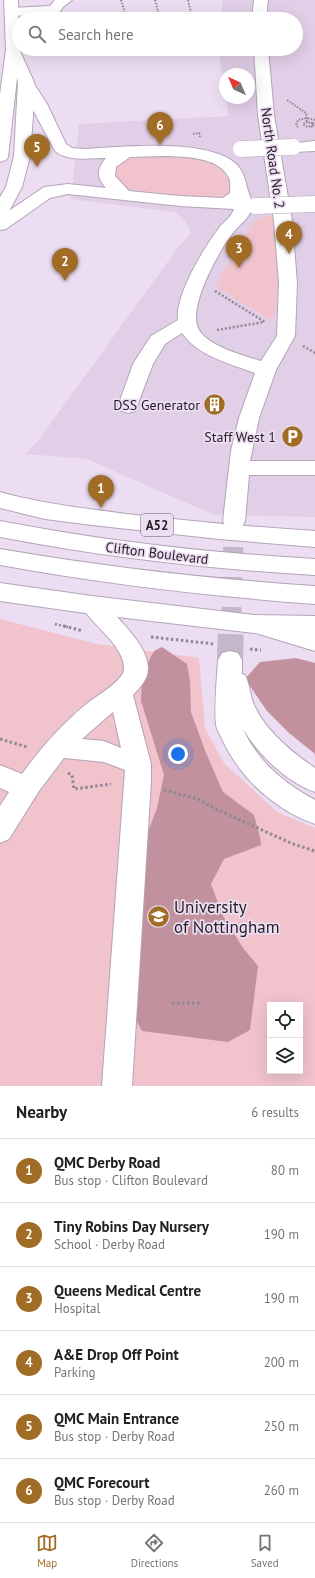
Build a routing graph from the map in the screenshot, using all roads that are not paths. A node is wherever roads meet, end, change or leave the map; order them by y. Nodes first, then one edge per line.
1 (65, 0) edge
2 (262, 0) edge
3 (54, 10) junction
4 (32, 12) edge
5 (56, 12) edge
6 (260, 12) edge
7 (9, 14) edge
8 (12, 41) edge
9 (12, 56) edge
10 (15, 56) edge
11 (262, 56) edge
12 (26, 82) junction
13 (315, 146) edge
14 (128, 152) junction
15 (0, 157) edge
16 (211, 157) junction
17 (239, 189) junction
18 (123, 194) junction
19 (180, 201) junction
20 (226, 203) junction
21 (315, 204) edge
22 (250, 206) junction
23 (0, 213) edge
24 (0, 225) edge
25 (226, 230) junction
26 (188, 329) junction
27 (266, 370) junction
28 (128, 406) dead end
29 (240, 468) junction
30 (315, 468) edge
31 (0, 500) edge
32 (234, 521) tunnel mouth
33 (0, 530) edge
34 (315, 539) edge
35 (0, 557) edge
36 (315, 566) edge
37 (0, 592) edge
38 (315, 595) edge
39 (92, 605) junction
40 (254, 624) junction
41 (315, 625) edge
42 (315, 642) edge
43 (120, 692) junction
44 (54, 753) junction
45 (138, 772) junction
46 (0, 776) edge
47 (315, 781) edge
48 (26, 788) junction
49 (315, 812) edge
50 (3, 819) edge
51 (117, 1086) edge

1 - 3 main road
2 - 6 main road
3 - 4 main road
3 - 5 main road
7 - 8 main road
9 - 15 main road
10 - 12 main road
11 - 27 main road, North Road No. 2
12 - 14 main road
12 - 23 main road
13 - 16 main road, bridge
14 - 16 main road
14 - 18 main road
16 - 17 main road
17 - 20 main road
17 - 22 main road
18 - 19 main road
18 - 24 main road
19 - 20 main road
19 - 25 main road
20 - 22 main road
21 - 22 main road, bridge
22 - 25 main road
25 - 26 main road
26 - 27 main road
26 - 28 main road
27 - 29 main road, North Road No. 2
29 - 30 main road
29 - 32 main road, North Road No. 2
31 - 34 main road, A52
33 - 36 main road, Clifton Boulevard
35 - 38 main road, Clifton Boulevard
37 - 39 main road
39 - 40 main road
39 - 43 main road
40 - 41 main road
40 - 42 main road
43 - 44 main road
43 - 45 main road
44 - 45 main road
44 - 48 main road
45 - 51 main road
46 - 48 main road
47 - 49 main road
48 - 50 main road

